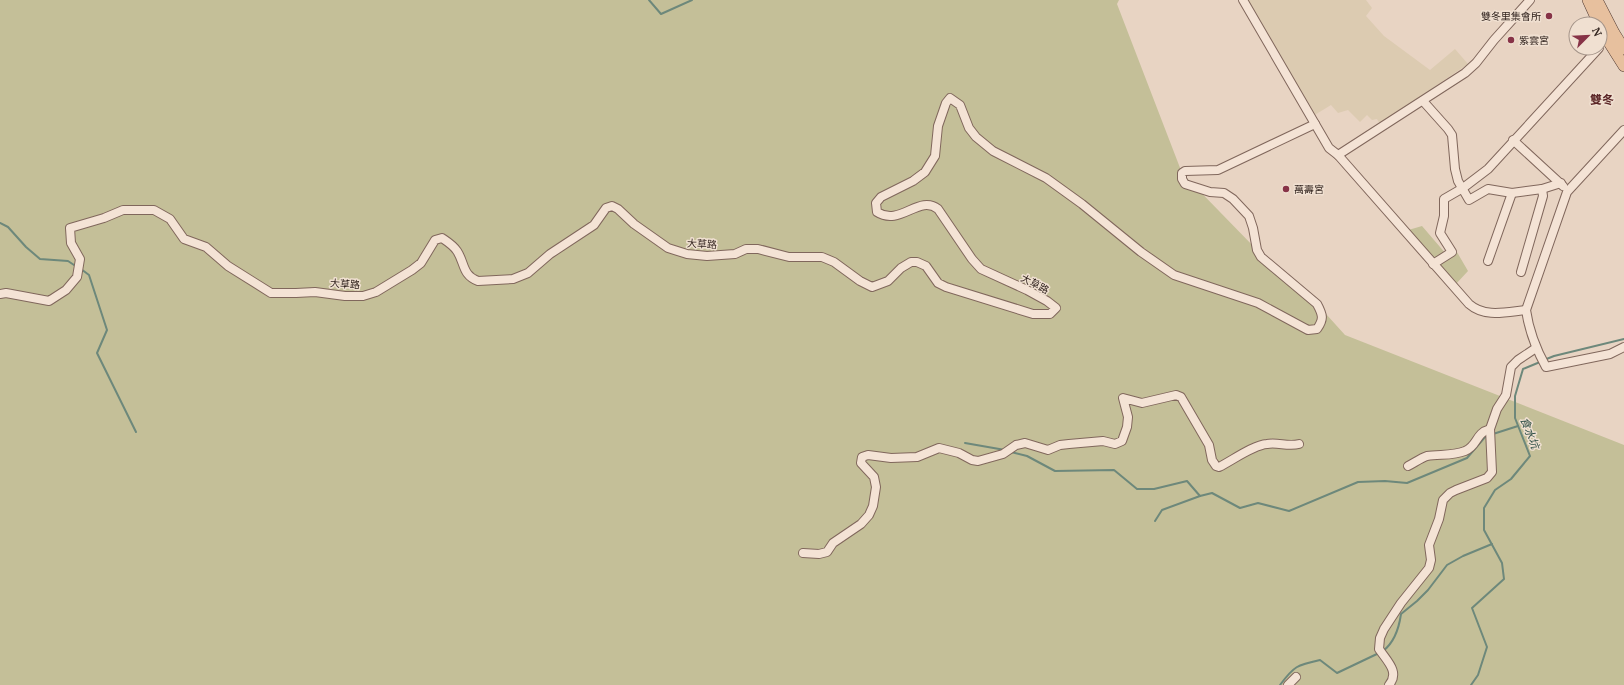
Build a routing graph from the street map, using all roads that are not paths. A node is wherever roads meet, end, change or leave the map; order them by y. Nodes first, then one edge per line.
1 (1242, 0) edge
2 (1530, 0) edge
3 (1588, 0) edge
4 (1597, 0) edge
5 (1596, 16) edge
6 (1600, 16) edge
7 (1608, 43) edge
8 (1608, 46) edge
9 (1624, 49) edge
10 (1592, 56) edge
11 (1624, 66) edge
12 (1423, 101) junction
13 (1315, 124) junction
14 (1624, 130) edge
15 (1514, 140) junction
16 (1338, 155) junction
17 (1561, 183) junction
18 (1463, 188) junction
19 (1542, 189) junction
20 (1512, 192) junction
21 (1567, 192) junction
22 (1488, 261) dead end
23 (1433, 264) junction
24 (1521, 272) dead end
25 (0, 294) edge
26 (1526, 310) junction
27 (1624, 347) edge
28 (1536, 348) junction
29 (1490, 432) junction
30 (1299, 444) dead end
31 (1408, 466) dead end
32 (802, 553) dead end
33 (1296, 677) dead end
34 (1288, 685) edge
35 (1389, 685) edge

1 - 13 street
2 - 12 street
3 - 5 main road
4 - 6 main road
7 - 9 main road
8 - 11 main road
10 - 15 street
12 - 16 street
12 - 18 street
13 - 16 street
13 - 25 street, 大草路
14 - 21 street
15 - 17 street
15 - 18 street
16 - 23 street
17 - 19 street
17 - 21 street
18 - 20 street
18 - 23 street
19 - 20 street
19 - 24 street
20 - 22 street
21 - 26 street
23 - 26 street
26 - 28 street
27 - 28 street
28 - 29 street
29 - 31 street
29 - 35 street
30 - 32 street
33 - 34 street

